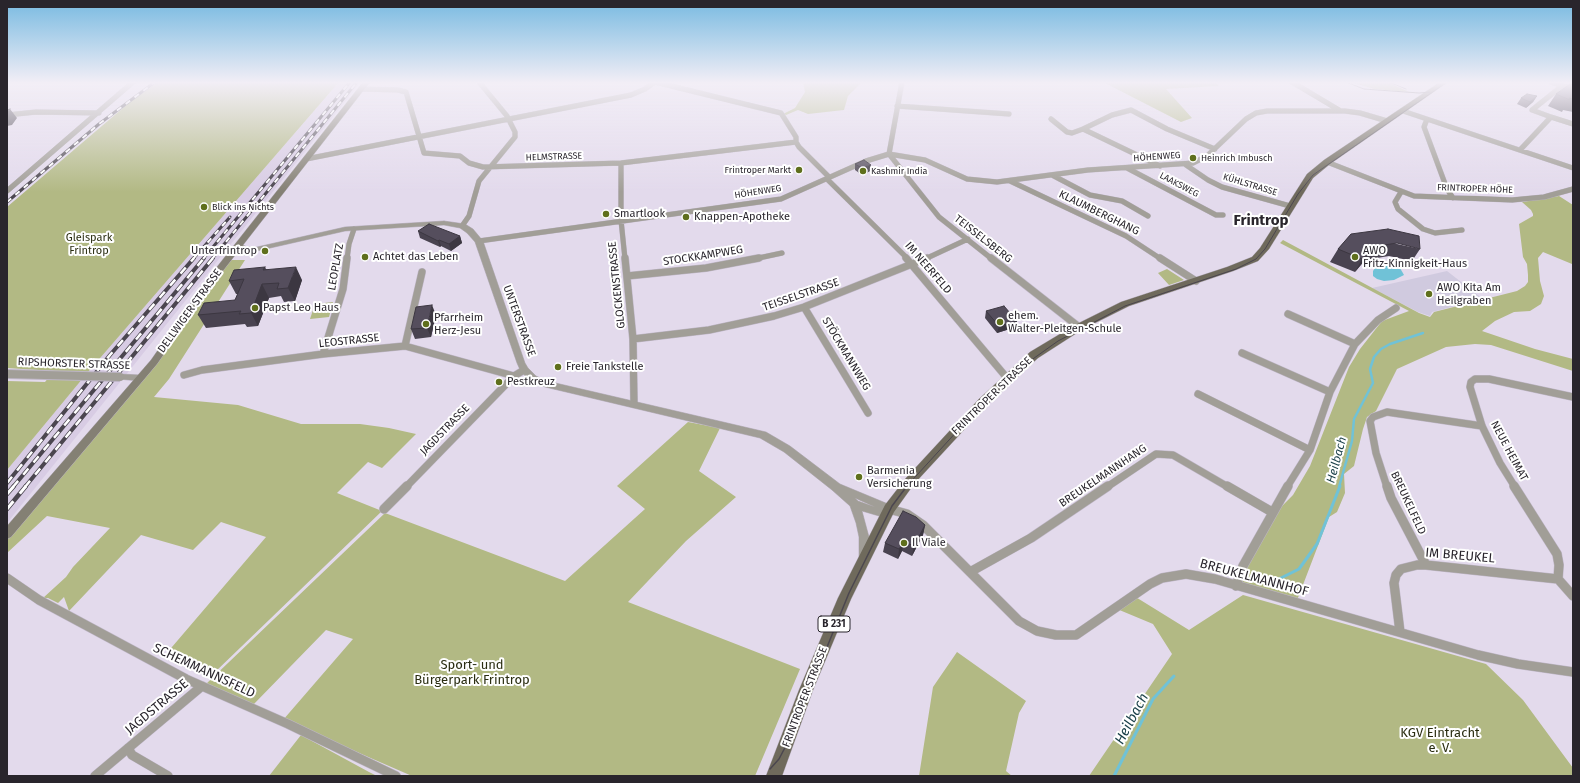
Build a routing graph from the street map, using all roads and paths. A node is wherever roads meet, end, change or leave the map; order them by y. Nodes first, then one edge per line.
1 (92, 119) edge
2 (338, 119) edge
3 (413, 119) edge
4 (509, 119) joint
5 (785, 119) edge
6 (895, 119) edge
7 (1051, 119) dead end
8 (1105, 119) edge
9 (1146, 119) edge
10 (1247, 119) edge
11 (1377, 119) edge
12 (1392, 119) edge
13 (1423, 119) edge
14 (1550, 119) edge
15 (1556, 119) edge
16 (1427, 120) junction
17 (1387, 122) junction
18 (1573, 124) edge
19 (1083, 129) junction
20 (418, 137) junction
21 (796, 142) junction
22 (1522, 148) junction
23 (1215, 149) junction
24 (888, 154) junction
25 (306, 159) junction
26 (1327, 162) junction
27 (621, 163) junction
28 (1573, 163) edge
29 (1186, 165) junction
30 (1160, 166) junction
31 (490, 168) junction
32 (1127, 168) junction
33 (1573, 168) edge
34 (1052, 175) junction
35 (828, 178) junction
36 (1010, 181) junction
37 (1573, 189) edge
38 (7, 191) edge
39 (1401, 192) junction
40 (1453, 198) junction
41 (1290, 206) junction
42 (1223, 215) dead end
43 (1148, 216) dead end
44 (621, 220) junction
45 (462, 226) junction
46 (354, 229) junction
47 (1462, 230) dead end
48 (968, 239) junction
49 (479, 241) junction
50 (239, 245) junction
51 (782, 252) dead end
52 (913, 264) junction
53 (422, 272) dead end
54 (626, 276) junction
55 (1196, 281) junction
56 (804, 307) junction
57 (1396, 308) dead end
58 (1288, 314) dead end
59 (1079, 327) junction
60 (633, 339) junction
61 (1355, 344) junction
62 (405, 346) junction
63 (1242, 353) dead end
64 (323, 354) junction
65 (524, 370) junction
66 (7, 374) edge
67 (184, 375) dead end
68 (514, 376) junction
69 (141, 378) junction
70 (1007, 378) junction
71 (1330, 392) junction
72 (1198, 394) dead end
73 (1573, 397) edge
74 (634, 404) junction
75 (868, 413) dead end
76 (1482, 426) junction
77 (1310, 450) junction
78 (836, 487) junction
79 (854, 504) junction
80 (384, 509) dead end
81 (889, 509) junction
82 (1272, 512) junction
83 (7, 534) edge
84 (864, 559) junction
85 (1426, 565) junction
86 (970, 572) junction
87 (7, 578) edge
88 (1558, 579) junction
89 (1236, 586) junction
90 (1573, 596) edge
91 (1400, 632) junction
92 (1573, 672) edge
93 (202, 686) junction
94 (128, 748) junction
95 (95, 776) edge
96 (168, 776) edge
97 (396, 776) edge
98 (774, 776) edge

1 - 38 street
2 - 25 main road, DELLWIGER STRASSE
3 - 20 street, HELMSTRASSE
4 - 20 street
4 - 31 street
5 - 21 street, IM NEERFELD
6 - 24 street
7 - 19 street
8 - 19 street
9 - 23 street
10 - 23 street, HÖHENWEG
11 - 17 street, HÖHENWEG
12 - 17 main road, FRINTROPER STRASSE / B 231
13 - 16 street
14 - 22 street
15 - 18 street
16 - 22 street
16 - 40 street
17 - 26 main road, FRINTROPER STRASSE / B 231
19 - 30 street
20 - 25 street
20 - 31 street, HELMSTRASSE
21 - 27 street, HELMSTRASSE
21 - 35 street, IM NEERFELD
22 - 28 street
22 - 33 street
23 - 29 street, HÖHENWEG
24 - 35 street, HÖHENWEG
24 - 36 street, HÖHENWEG
24 - 48 street, TEISSELSBERG
25 - 50 main road, DELLWIGER STRASSE
26 - 39 street, FRINTROPER HÖHE
26 - 41 main road, FRINTROPER STRASSE / B 231
27 - 31 street, HELMSTRASSE
27 - 44 street, GLOCKENSTRASSE
29 - 30 street, HÖHENWEG
29 - 41 street, KÜHLSTRASSE
30 - 32 street, HÖHENWEG
31 - 45 street
32 - 34 street, HÖHENWEG
32 - 42 street, LAAKSWEG
34 - 36 street, HÖHENWEG
34 - 43 street
35 - 44 street, HÖHENWEG
35 - 52 street, IM NEERFELD
36 - 55 street, KLAUMBERGHANG
37 - 40 street, FRINTROPER HÖHE
39 - 40 street, FRINTROPER HÖHE
39 - 47 street
41 - 55 main road, FRINTROPER STRASSE / B 231
44 - 49 street, HÖHENWEG
44 - 54 street, GLOCKENSTRASSE
45 - 46 street
45 - 49 street, UNTERSTRASSE
46 - 50 street
46 - 64 street, LEOPLATZ
48 - 52 street, TEISSELSTRASSE
48 - 59 street, TEISSELSBERG
49 - 65 street, UNTERSTRASSE
50 - 69 main road, DELLWIGER STRASSE
51 - 54 street, STOCKKAMPWEG
52 - 56 street, TEISSELSTRASSE
52 - 70 street, IM NEERFELD
53 - 62 street
54 - 60 street, GLOCKENSTRASSE
55 - 59 main road, FRINTROPER STRASSE / B 231
56 - 60 street, TEISSELSTRASSE
56 - 75 street, STÖCKMANNWEG
57 - 61 street
58 - 61 street
59 - 70 main road, FRINTROPER STRASSE / B 231
60 - 74 street, GLOCKENSTRASSE
61 - 71 street
62 - 64 street, LEOSTRASSE
62 - 68 street, LEOSTRASSE
63 - 71 street
64 - 67 street, LEOSTRASSE
65 - 68 street, JAGDSTRASSE
65 - 74 street, UNTERSTRASSE
66 - 69 street, RIPSHORSTER STRASSE, bridge
68 - 80 street, JAGDSTRASSE
69 - 83 main road, DELLWIGER STRASSE
70 - 81 main road, FRINTROPER STRASSE / B 231
71 - 77 street
72 - 77 street
73 - 76 street, NEUE HEIMAT
74 - 78 street, UNTERSTRASSE
76 - 85 street, BREUKELFELD
76 - 88 street, NEUE HEIMAT
77 - 82 street
78 - 79 street, UNTERSTRASSE
78 - 81 street, UNTERSTRASSE
79 - 81 street, UNTERSTRASSE
79 - 84 street
81 - 84 main road, FRINTROPER STRASSE / B 231
81 - 86 street, BREUKELMANNHOF
82 - 86 street, BREUKELMANNHANG
82 - 89 street
84 - 98 main road, FRINTROPER STRASSE / B 231
85 - 88 street, IM BREUKEL
85 - 91 street, IM BREUKEL
86 - 89 street, BREUKELMANNHOF
87 - 93 street, SCHEMMANNSFELD
88 - 90 street
89 - 91 street, BREUKELMANNHOF
91 - 92 street, BREUKELMANNHOF
93 - 94 street, JAGDSTRASSE
93 - 97 street, SCHEMMANNSFELD
94 - 95 street, JAGDSTRASSE
94 - 96 street, JAGDSTRASSE

